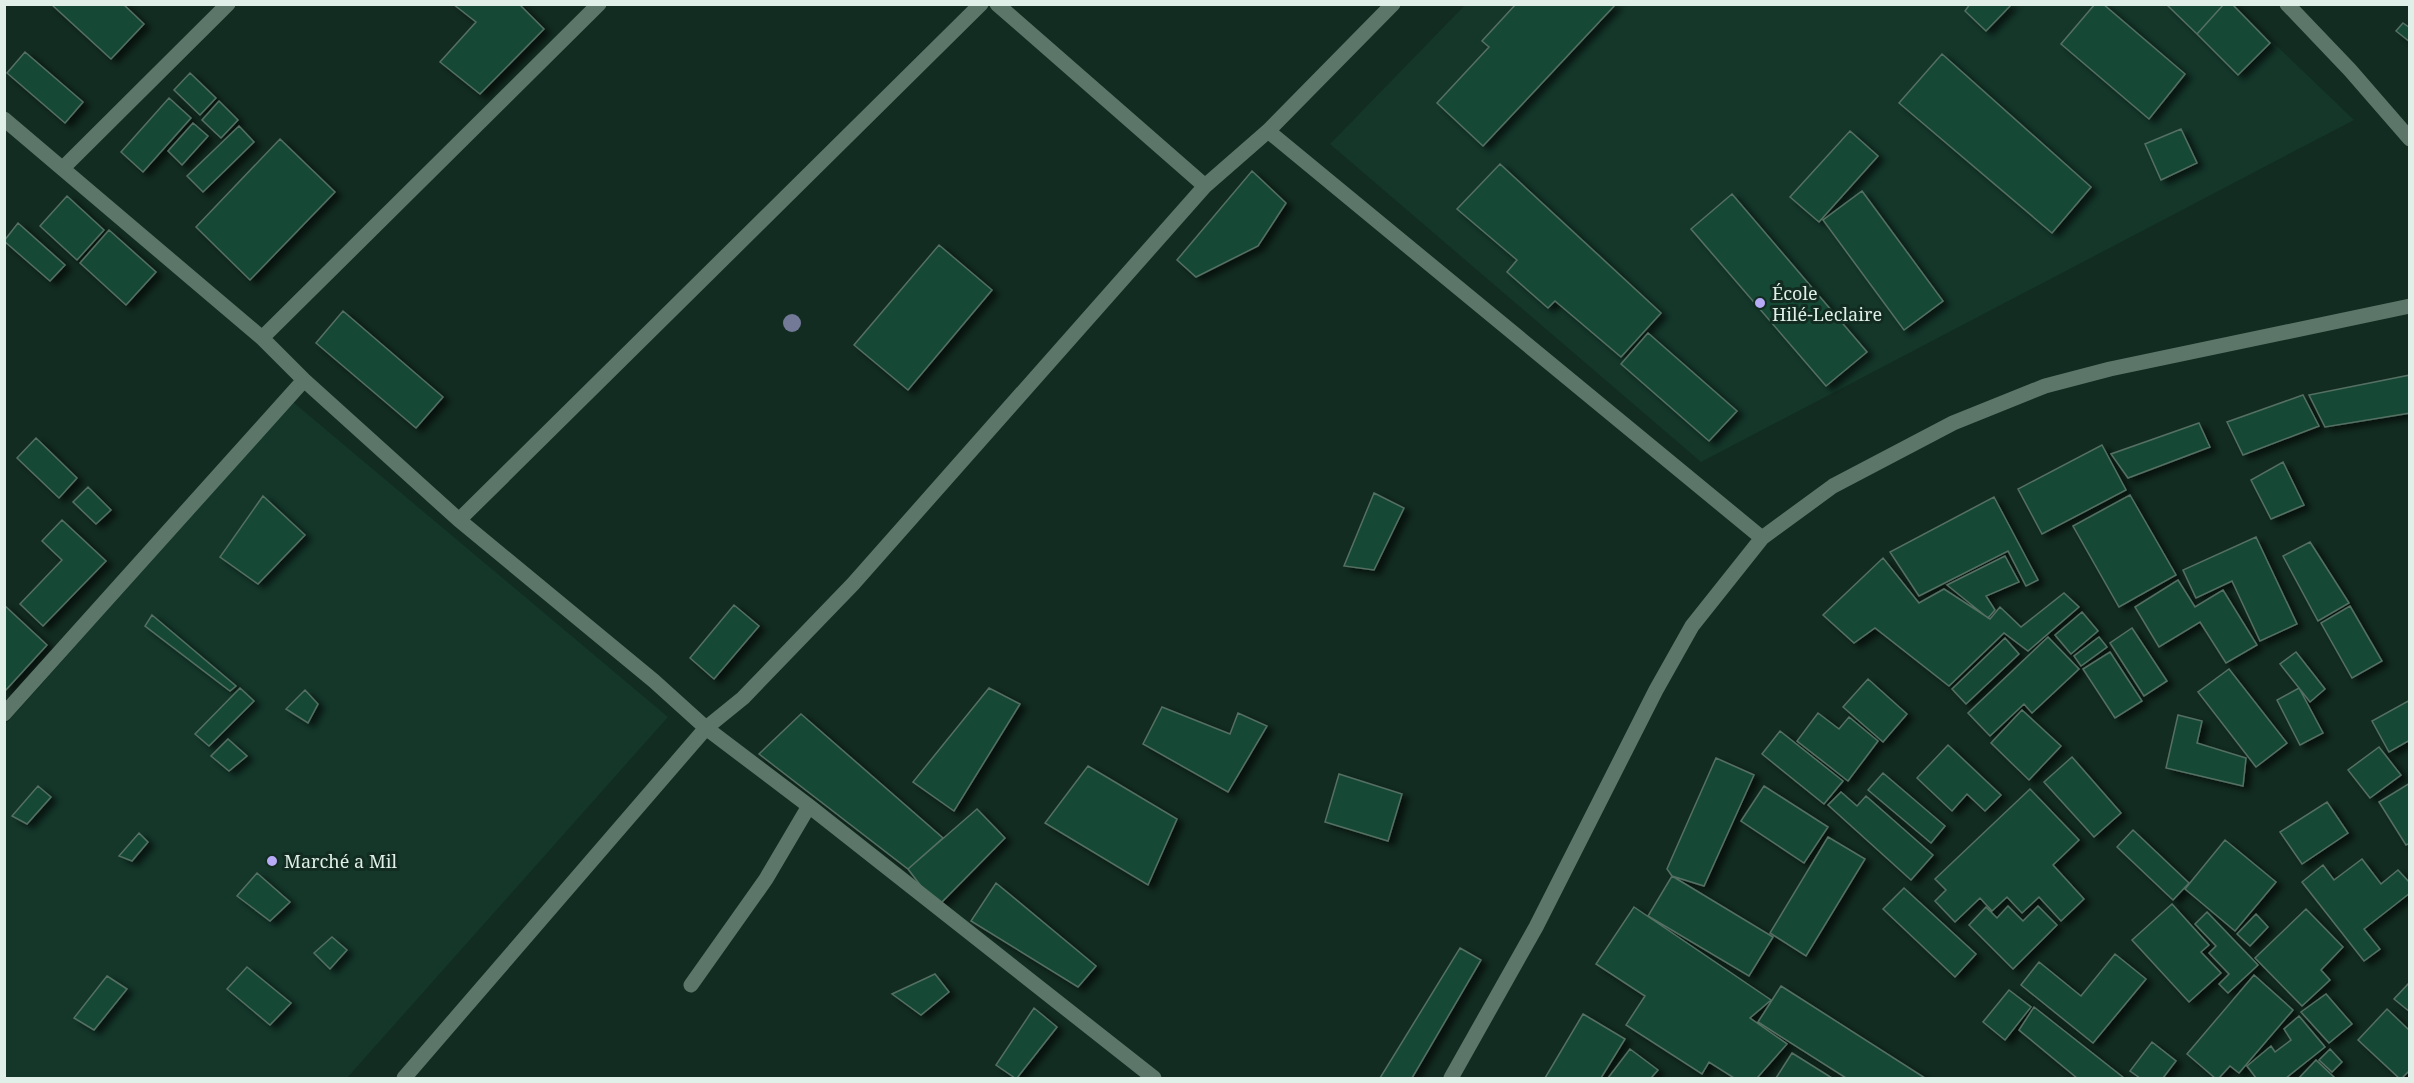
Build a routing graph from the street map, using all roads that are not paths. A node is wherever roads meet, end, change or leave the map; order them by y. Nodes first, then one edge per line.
1 (228, 4) edge
2 (599, 4) edge
3 (981, 4) edge
4 (997, 4) edge
5 (1393, 4) edge
6 (2287, 4) edge
7 (4, 119) edge
8 (1268, 131) junction
9 (2409, 139) edge
10 (64, 167) junction
11 (1205, 186) junction
12 (2409, 306) edge
13 (262, 338) junction
14 (304, 380) junction
15 (459, 520) junction
16 (1762, 538) junction
17 (4, 714) edge
18 (706, 728) junction
19 (809, 806) junction
20 (691, 985) dead end
21 (404, 1078) edge
22 (1154, 1078) edge
23 (1452, 1078) edge

1 - 10 street
2 - 13 street
3 - 15 street
4 - 11 street
5 - 8 street
6 - 9 street
7 - 10 street
8 - 11 street
8 - 16 street
10 - 13 street
11 - 18 street
12 - 16 street
13 - 14 street
14 - 15 street
14 - 17 street
15 - 18 street
16 - 23 street
18 - 19 street
18 - 21 street
19 - 20 street
19 - 22 street

